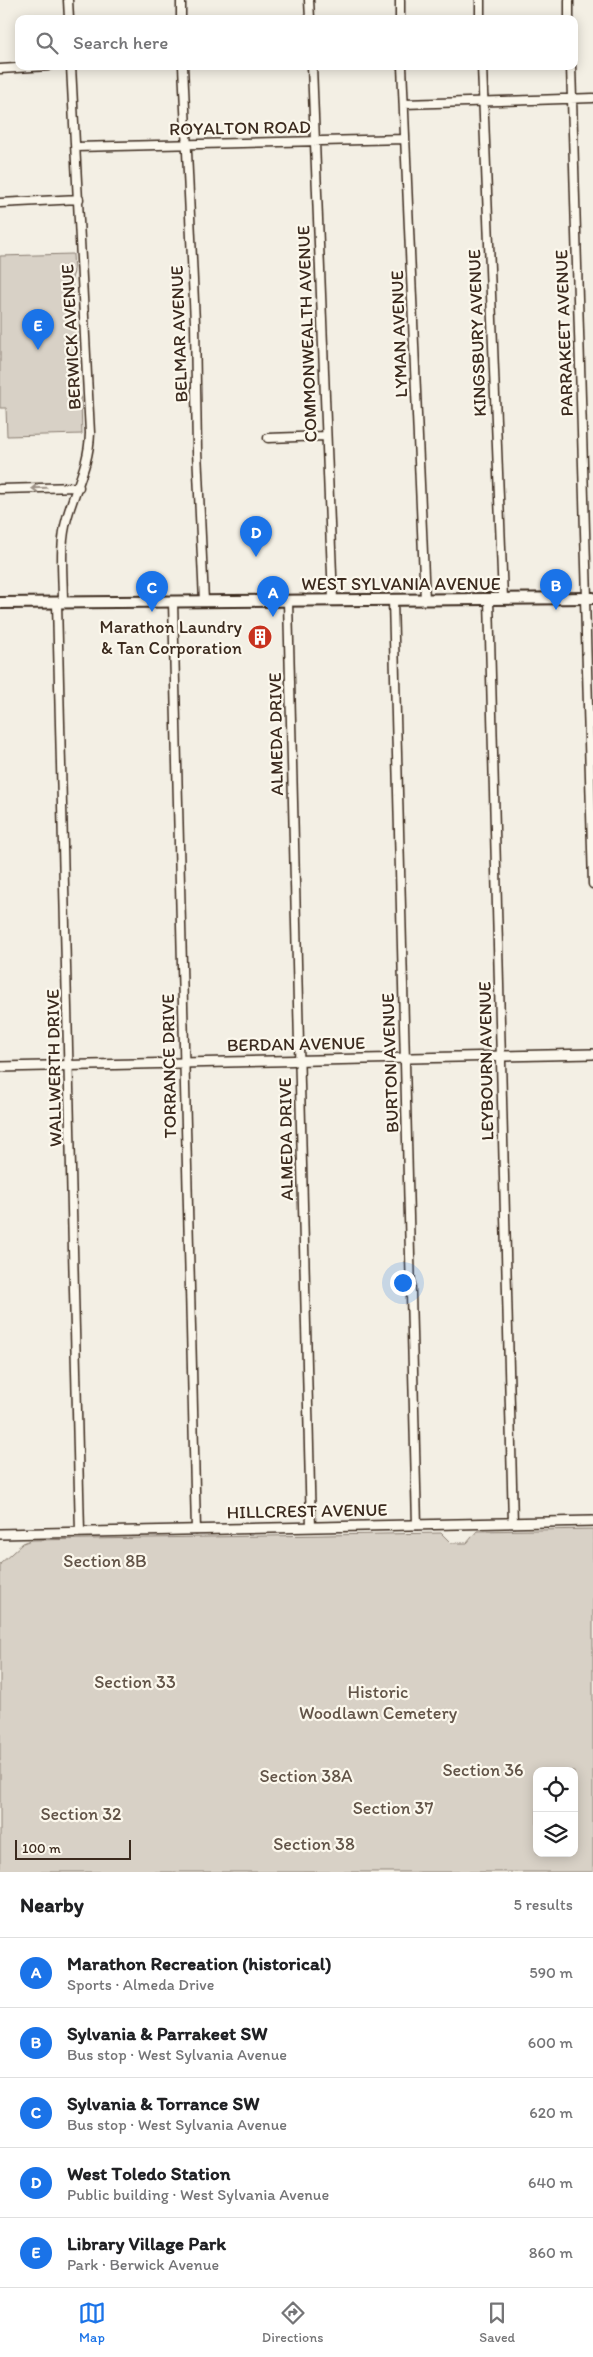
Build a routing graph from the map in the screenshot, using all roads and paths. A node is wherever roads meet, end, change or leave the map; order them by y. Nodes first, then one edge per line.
1 (68, 0) edge
2 (180, 0) edge
3 (309, 0) edge
4 (400, 0) edge
5 (480, 0) edge
6 (568, 0) edge
7 (69, 15) edge
8 (181, 15) edge
9 (310, 15) edge
10 (400, 15) edge
11 (480, 15) edge
12 (569, 15) edge
13 (15, 68) edge
14 (0, 69) edge
15 (72, 70) edge
16 (183, 70) edge
17 (312, 70) edge
18 (402, 70) edge
19 (482, 70) edge
20 (570, 70) edge
21 (593, 98) edge
22 (572, 99) junction
23 (484, 102) junction
24 (404, 104) junction
25 (405, 139) junction
26 (315, 141) junction
27 (187, 144) junction
28 (76, 147) junction
29 (78, 199) junction
30 (0, 203) edge
31 (326, 436) junction
32 (268, 438) dead end
33 (78, 487) junction
34 (0, 489) edge
35 (588, 598) edge
36 (489, 599) junction
37 (503, 599) junction
38 (333, 600) junction
39 (393, 600) junction
40 (425, 600) junction
41 (288, 601) junction
42 (60, 602) junction
43 (173, 602) junction
44 (204, 602) junction
45 (0, 603) edge
46 (593, 884) edge
47 (593, 1054) edge
48 (501, 1056) junction
49 (405, 1058) junction
50 (299, 1060) junction
51 (184, 1063) junction
52 (69, 1065) junction
53 (0, 1067) edge
54 (593, 1521) edge
55 (513, 1523) junction
56 (417, 1525) junction
57 (311, 1527) junction
58 (196, 1530) junction
59 (80, 1532) junction
60 (0, 1534) edge
61 (22, 1534) junction
62 (0, 1539) edge

1 - 7 street
2 - 8 street
3 - 9 street
4 - 10 street
5 - 11 street
6 - 12 street
13 - 14 street
15 - 28 street, BERWICK AVENUE
16 - 27 street, BELMAR AVENUE
17 - 26 street, COMMONWEALTH AVENUE
18 - 24 street, LYMAN AVENUE
19 - 23 street, KINGSBURY AVENUE
20 - 22 street, PARRAKEET AVENUE
21 - 22 street
22 - 23 street
22 - 35 street, PARRAKEET AVENUE
23 - 24 street
23 - 37 street, KINGSBURY AVENUE
24 - 25 street, LYMAN AVENUE
25 - 26 street, ROYALTON ROAD
25 - 40 street, LYMAN AVENUE
26 - 27 street, ROYALTON ROAD
26 - 31 street, COMMONWEALTH AVENUE
27 - 28 street, ROYALTON ROAD
27 - 44 street, BELMAR AVENUE
28 - 29 street, BERWICK AVENUE
29 - 30 street
29 - 33 street, BERWICK AVENUE
31 - 32 street
31 - 38 street, COMMONWEALTH AVENUE
33 -> 34 street
33 - 42 street, BERWICK AVENUE
35 - 37 main road, WEST SYLVANIA AVENUE
35 - 46 street, PARRAKEET AVENUE
36 - 37 main road, WEST SYLVANIA AVENUE
36 - 40 main road, WEST SYLVANIA AVENUE
36 - 48 street, LEYBOURN AVENUE
38 - 39 main road, WEST SYLVANIA AVENUE
38 - 41 main road, WEST SYLVANIA AVENUE
39 - 40 main road, WEST SYLVANIA AVENUE
39 - 49 street, BURTON AVENUE
41 - 44 main road, WEST SYLVANIA AVENUE
41 - 50 street, ALMEDA DRIVE
42 - 43 main road, WEST SYLVANIA AVENUE
42 - 45 main road, WEST SYLVANIA AVENUE
42 - 52 street, WALLWERTH DRIVE
43 - 44 main road, WEST SYLVANIA AVENUE
43 - 51 street, TORRANCE DRIVE
47 - 48 street, BERDAN AVENUE
48 - 49 street, BERDAN AVENUE
48 - 55 street, LEYBOURN AVENUE
49 - 50 street, BERDAN AVENUE
49 - 56 street, BURTON AVENUE
50 - 51 street, BERDAN AVENUE
50 - 57 street, ALMEDA DRIVE
51 - 52 street, BERDAN AVENUE
51 - 58 street, TORRANCE DRIVE
52 - 53 street, BERDAN AVENUE
52 - 59 street, WALLWERTH DRIVE
54 - 55 street, HILLCREST AVENUE
55 - 56 street, HILLCREST AVENUE
56 - 57 street, HILLCREST AVENUE
57 - 58 street, HILLCREST AVENUE
58 - 59 street, HILLCREST AVENUE
59 - 61 street, HILLCREST AVENUE
60 - 61 street, HILLCREST AVENUE
61 - 62 street, HILLCREST AVENUE

